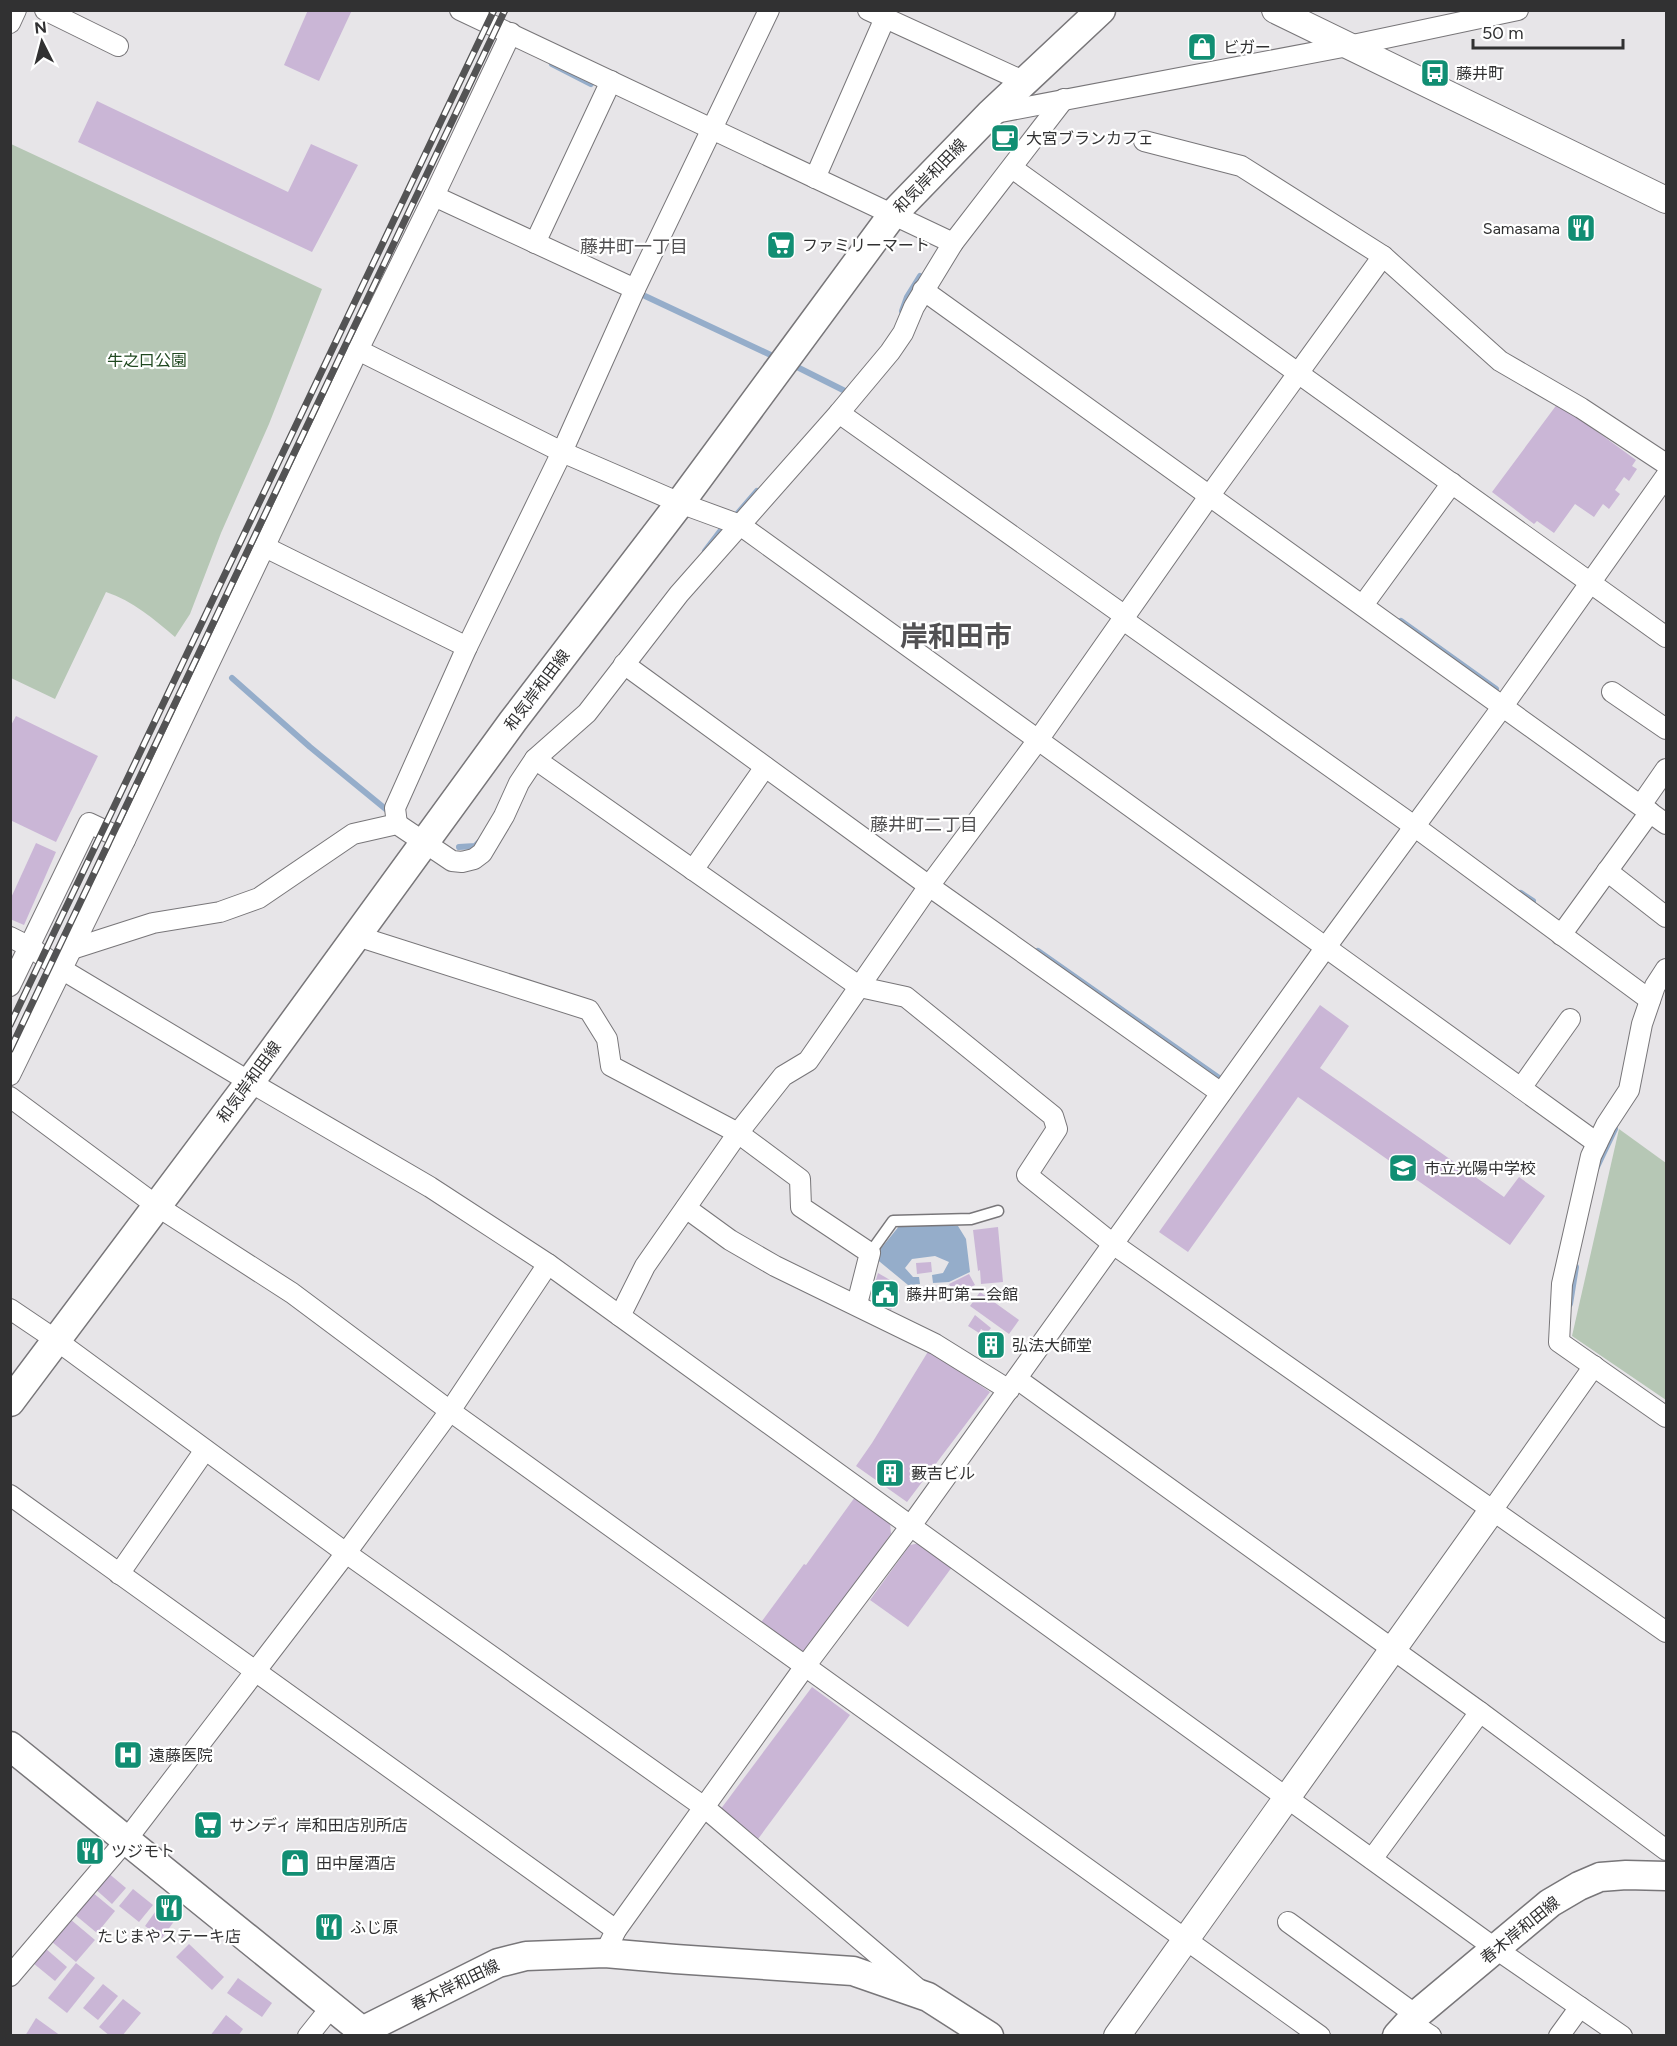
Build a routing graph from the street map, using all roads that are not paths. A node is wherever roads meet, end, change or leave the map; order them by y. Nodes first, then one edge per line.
1 (16, 10) edge
2 (45, 10) edge
3 (769, 10) edge
4 (1101, 10) edge
5 (1275, 10) edge
6 (1518, 10) edge
7 (465, 12) edge
8 (876, 14) edge
9 (10, 23) edge
10 (511, 33) junction
11 (118, 46) dead end
12 (1348, 46) junction
13 (611, 81) junction
14 (1025, 82) junction
15 (1064, 99) junction
16 (990, 114) junction
17 (713, 129) junction
18 (1144, 141) dead end
19 (1012, 168) junction
20 (815, 177) junction
21 (434, 196) junction
22 (1666, 200) edge
23 (893, 214) junction
24 (535, 243) junction
25 (953, 243) junction
26 (1383, 256) junction
27 (635, 289) junction
28 (923, 290) junction
29 (358, 350) junction
30 (1299, 373) junction
31 (840, 413) junction
32 (562, 452) junction
33 (1666, 464) edge
34 (1666, 476) edge
35 (1452, 483) junction
36 (1210, 495) junction
37 (680, 503) junction
38 (740, 525) junction
39 (265, 547) junction
40 (1589, 582) junction
41 (1363, 605) junction
42 (1124, 618) junction
43 (1666, 637) edge
44 (467, 647) junction
45 (624, 664) junction
46 (1612, 692) dead end
47 (1503, 706) junction
48 (1666, 729) edge
49 (1038, 740) junction
50 (535, 759) junction
51 (765, 767) junction
52 (1666, 769) edge
53 (1645, 808) junction
54 (397, 824) junction
55 (1666, 824) edge
56 (1414, 826) junction
57 (125, 840) junction
58 (424, 843) junction
59 (693, 870) junction
60 (1607, 871) junction
61 (929, 886) junction
62 (1666, 917) edge
63 (1561, 935) junction
64 (357, 936) junction
65 (10, 937) edge
66 (30, 947) junction
67 (1326, 947) junction
68 (72, 949) junction
69 (1666, 969) edge
70 (63, 970) junction
71 (10, 986) edge
72 (860, 987) junction
73 (1650, 1000) junction
74 (1570, 1019) dead end
75 (10, 1075) edge
76 (250, 1082) junction
77 (1521, 1088) junction
78 (1221, 1093) junction
79 (10, 1097) edge
80 (738, 1133) junction
81 (1597, 1143) junction
82 (157, 1206) junction
83 (686, 1208) junction
84 (998, 1211) dead end
85 (1113, 1244) junction
86 (870, 1253) junction
87 (548, 1264) junction
88 (857, 1304) junction
89 (10, 1309) edge
90 (620, 1316) junction
91 (56, 1340) junction
92 (1593, 1366) junction
93 (1013, 1384) junction
94 (10, 1402) edge
95 (450, 1411) junction
96 (1666, 1417) edge
97 (206, 1450) junction
98 (10, 1495) edge
99 (1493, 1509) junction
100 (910, 1527) junction
101 (346, 1553) junction
102 (119, 1574) junction
103 (1666, 1632) edge
104 (1392, 1649) junction
105 (806, 1665) junction
106 (255, 1671) junction
107 (1480, 1712) junction
108 (10, 1746) edge
109 (1286, 1797) junction
110 (704, 1808) junction
111 (126, 1839) junction
112 (1666, 1850) edge
113 (1372, 1859) junction
114 (1666, 1876) edge
115 (1288, 1922) dead end
116 (1186, 1938) junction
117 (610, 1941) junction
118 (1496, 1949) junction
119 (10, 1976) edge
120 (928, 1997) junction
121 (332, 2006) junction
122 (1580, 2007) junction
123 (1413, 2027) edge
124 (365, 2033) edge
125 (308, 2036) edge
126 (989, 2036) edge
127 (1117, 2036) edge
128 (1320, 2036) edge
129 (1559, 2036) edge
130 (1622, 2036) edge

1 - 9 street
2 - 11 street
3 - 17 street
4 - 14 main road, 和気岸和田線
5 - 12 street
6 - 12 street
7 - 10 street
8 - 14 street
8 - 20 street
10 - 13 street
10 - 21 street
12 - 15 street
12 - 22 street
13 - 17 street
13 - 24 street
14 - 16 main road, 和気岸和田線
15 - 16 street
15 - 19 street
16 - 23 main road, 和気岸和田線
17 - 20 street
17 - 27 street
18 - 26 street
19 - 25 street
19 - 30 street
20 - 23 street
21 - 24 street
21 - 29 street
23 - 25 street
23 - 37 main road, 和気岸和田線
24 - 27 street
25 - 28 street
26 - 30 street
26 - 33 street
27 - 32 street
28 - 31 street
28 - 36 street
29 - 32 street
29 - 39 street
30 - 35 street
30 - 36 street
31 - 38 street
31 - 42 street
32 - 37 street
32 - 44 street
34 - 40 street
35 - 40 street
35 - 41 street
36 - 41 street
36 - 42 street
37 - 38 street
37 - 58 main road, 和気岸和田線
38 - 45 street
38 - 49 street
39 - 44 street
39 - 57 street
40 - 43 street
40 - 47 street
41 - 47 street
42 - 49 street
42 - 56 street
44 - 54 street
45 - 50 street
45 - 51 street
46 - 48 street
47 - 53 street
47 - 56 street
49 - 61 street
49 - 67 street
50 - 58 street
50 - 59 street
51 - 59 street
51 - 61 street
52 - 53 street
53 - 55 street
53 - 60 street
54 - 58 street
54 - 68 street
56 - 63 street
56 - 67 street
57 - 66 street
57 - 68 street
58 - 64 main road, 和気岸和田線
59 - 72 street
60 - 62 street
60 - 63 street
61 - 72 street
61 - 78 street
63 - 73 street
64 - 76 main road, 和気岸和田線
64 - 80 street
65 - 66 street
66 - 70 street
66 - 71 street
67 - 77 street
67 - 78 street
68 - 70 street
69 - 73 street
70 - 75 street
70 - 76 street
72 - 80 street
72 - 85 street
73 - 81 street
74 - 77 street
76 - 82 main road, 和気岸和田線
76 - 87 street
77 - 81 street
78 - 85 street
79 - 82 street
80 - 83 street
80 - 86 street
81 - 92 street
82 - 91 main road, 和気岸和田線
82 - 95 street
83 - 88 street
83 - 90 street
84 - 86 lane
85 - 93 street
85 - 99 street
86 - 88 street
87 - 90 street
87 - 95 street
88 - 93 street
89 - 91 street
90 - 100 street
91 - 94 main road, 和気岸和田線
91 - 97 street
92 - 96 street
92 - 99 street
93 - 100 street
93 - 104 street
95 - 101 street
95 - 105 street
97 - 101 street
97 - 102 street
98 - 102 street
99 - 103 street
99 - 104 street
100 - 105 street
100 - 109 street
101 - 106 street
101 - 110 street
102 - 106 street
104 - 107 street
104 - 109 street
105 - 110 street
105 - 116 street
106 - 111 street
106 - 117 street
107 - 112 street
107 - 113 street
108 - 111 main road, 春木岸和田線
109 - 113 street
109 - 116 street
110 - 117 street
110 - 120 street
111 - 119 street
111 - 121 main road, 春木岸和田線
113 - 118 street
114 - 118 main road, 春木岸和田線
115 - 123 street
116 - 127 street
116 - 128 street
117 - 120 main road, 春木岸和田線
117 - 124 main road, 春木岸和田線
118 - 122 street
118 - 123 main road, 春木岸和田線
120 - 126 main road, 春木岸和田線
121 - 124 main road, 春木岸和田線
121 - 125 street
122 - 129 street
122 - 130 street

